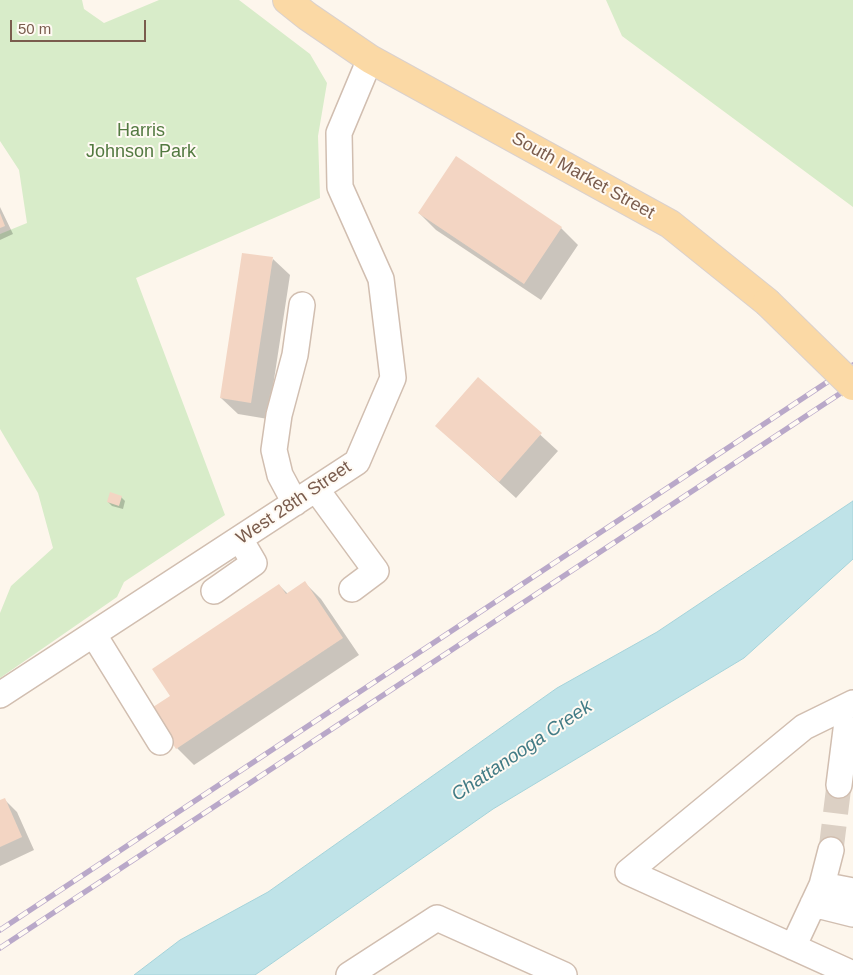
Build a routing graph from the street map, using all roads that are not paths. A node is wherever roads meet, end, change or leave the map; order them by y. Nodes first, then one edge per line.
1 (287, 0) edge
2 (370, 59) junction
3 (302, 305) dead end
4 (853, 386) edge
5 (316, 490) junction
6 (295, 503) junction
7 (240, 539) junction
8 (352, 589) dead end
9 (214, 591) dead end
10 (94, 634) junction
11 (0, 695) edge
12 (851, 704) edge
13 (160, 742) dead end
14 (839, 785) tunnel mouth
15 (831, 850) tunnel mouth
16 (853, 891) edge
17 (818, 895) junction
18 (853, 914) edge
19 (793, 947) junction
20 (853, 974) edge
21 (349, 975) edge
22 (564, 975) edge

1 - 2 main road, South Market Street
2 - 4 main road, South Market Street, bridge
2 - 5 street, West 28th Street
3 - 6 street
5 - 6 street, West 28th Street
5 - 8 street
6 - 7 street, West 28th Street
7 - 9 street
7 - 10 street, West 28th Street
10 - 11 street, West 28th Street
10 - 13 street
12 - 14 street
12 - 19 street
15 - 17 street
16 - 17 street
17 - 18 street
17 - 19 street
19 - 20 street
21 - 22 street

